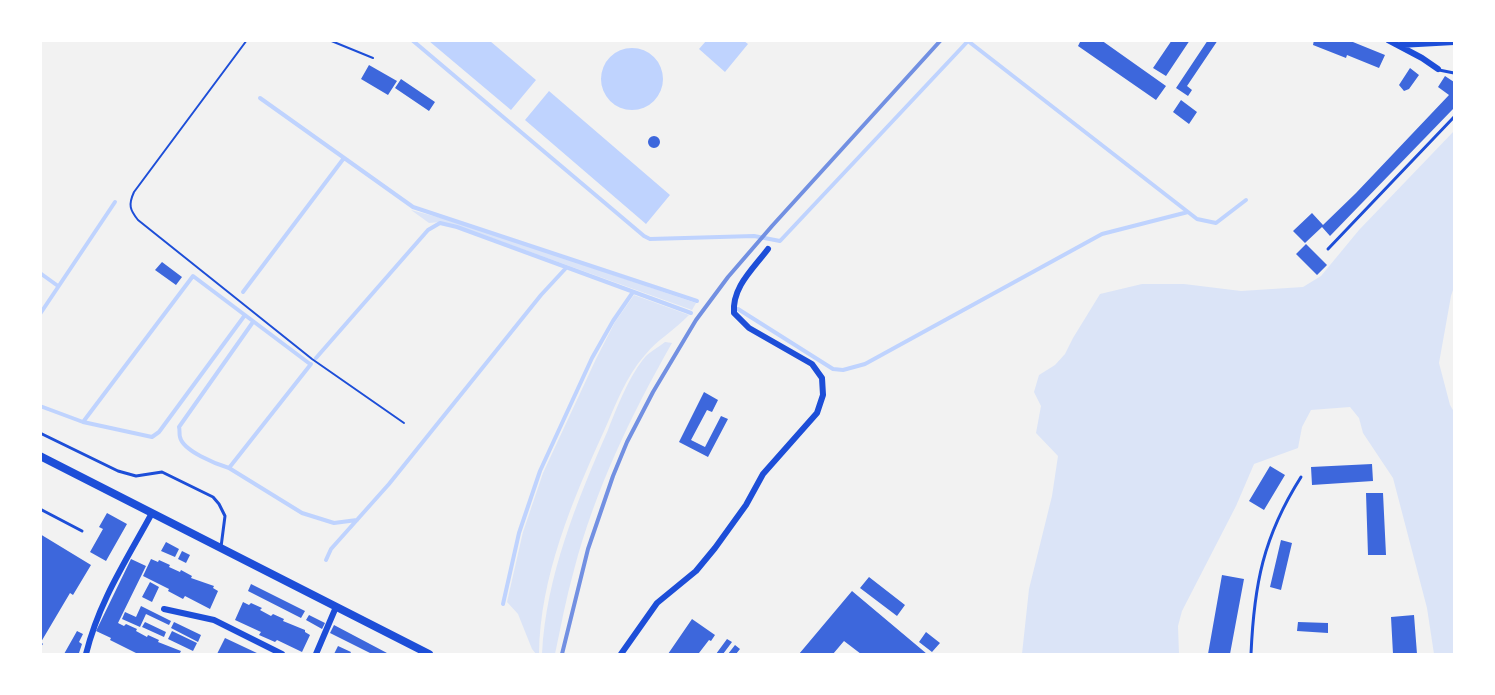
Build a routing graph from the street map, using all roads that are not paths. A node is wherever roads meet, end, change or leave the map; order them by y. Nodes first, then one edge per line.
1 (1388, 40) edge
2 (1455, 42) edge
3 (1399, 45) junction
4 (1438, 69) joint
5 (1455, 73) edge
6 (1455, 117) edge
7 (768, 249) dead end
8 (1328, 249) dead end
9 (40, 433) edge
10 (40, 456) edge
11 (1301, 477) dead end
12 (40, 509) edge
13 (152, 513) junction
14 (82, 531) dead end
15 (221, 548) junction
16 (336, 607) junction
17 (164, 609) dead end
18 (86, 654) edge
19 (282, 654) edge
20 (316, 654) edge
21 (429, 654) edge
22 (621, 654) edge
23 (1251, 654) edge

1 - 3 street
2 - 3 street
3 - 4 street
4 - 5 lane
6 - 8 lane
7 - 22 street
9 - 15 lane
10 - 13 street
11 - 23 lane
12 - 14 lane
13 - 15 street
13 - 18 street
15 - 16 street
16 - 20 street
16 - 21 street
17 - 19 street

